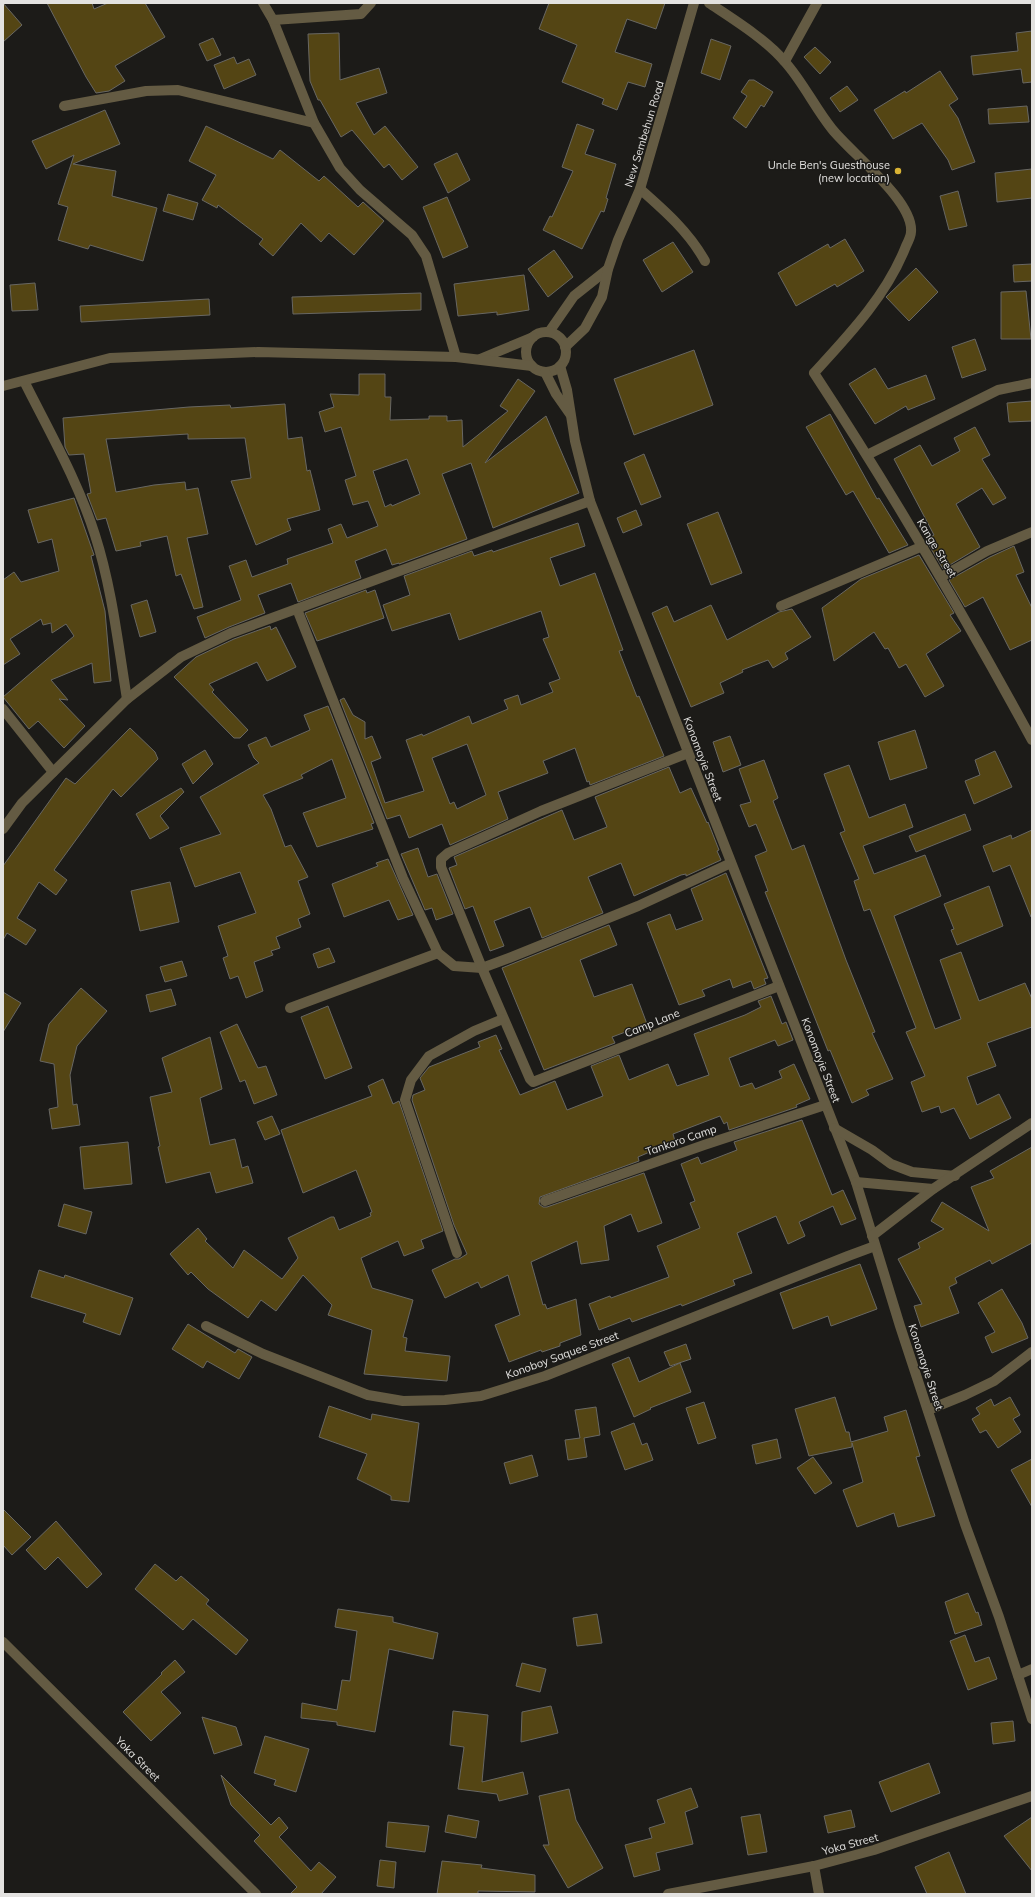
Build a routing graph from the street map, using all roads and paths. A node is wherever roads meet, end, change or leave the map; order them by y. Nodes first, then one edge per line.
1 (263, 3) edge
2 (371, 3) edge
3 (694, 3) edge
4 (709, 3) edge
5 (817, 3) edge
6 (274, 20) junction
7 (785, 61) junction
8 (64, 106) dead end
9 (314, 123) junction
10 (640, 189) junction
11 (705, 261) dead end
12 (608, 269) junction
13 (549, 332) junction
14 (533, 337) junction
15 (565, 347) junction
16 (456, 357) junction
17 (480, 359) junction
18 (532, 366) junction
19 (560, 366) junction
20 (544, 372) junction
21 (24, 381) junction
22 (1032, 383) edge
23 (3, 386) edge
24 (572, 418) junction
25 (867, 455) junction
26 (590, 501) junction
27 (1032, 532) edge
28 (923, 546) junction
29 (941, 577) junction
30 (781, 606) dead end
31 (297, 609) junction
32 (127, 699) junction
33 (3, 709) edge
34 (1032, 740) edge
35 (688, 753) junction
36 (53, 772) junction
37 (3, 829) edge
38 (731, 863) junction
39 (438, 953) junction
40 (482, 968) junction
41 (779, 986) junction
42 (290, 1008) dead end
43 (503, 1019) junction
44 (825, 1105) junction
45 (1032, 1124) edge
46 (834, 1128) junction
47 (955, 1176) junction
48 (856, 1182) junction
49 (932, 1190) junction
50 (545, 1201) dead end
51 (872, 1236) junction
52 (876, 1246) junction
53 (457, 1253) dead end
54 (206, 1326) dead end
55 (1032, 1352) edge
56 (928, 1410) junction
57 (3, 1642) edge
58 (1032, 1668) edge
59 (1018, 1675) junction
60 (1032, 1719) edge
61 (1032, 1796) edge
62 (814, 1866) junction
63 (256, 1894) edge
64 (668, 1894) edge
65 (819, 1894) edge

1 - 6 street
2 - 6 street
3 - 10 street, New Sembehun Road
4 - 7 street
5 - 7 street
6 - 9 street
7 - 25 street, Kange Street
8 - 9 street
9 - 16 street
10 - 11 street
10 - 12 street, New Sembehun Road
12 - 13 street
12 - 15 street, New Sembehun Road
13 - 14 street
13 - 15 street
14 - 17 street
14 - 18 street
15 - 19 street
16 - 17 street
16 - 21 street
17 - 18 street
18 - 20 street
19 - 20 street
19 - 24 street, Konomayie Street
20 - 24 street, Konomayie Street
21 - 23 street
21 - 32 street
22 - 25 street
24 - 26 street, Konomayie Street
25 - 28 street, Kange Street
26 - 31 street
26 - 35 street, Konomayie Street
27 - 29 street
28 - 29 street, Kange Street
28 - 30 street
29 - 34 street, Kange Street
31 - 32 street
31 - 39 street
32 - 36 street
33 - 36 street
35 - 38 street, Konomayie Street
35 - 40 street
36 - 37 street
38 - 40 street
38 - 41 street, Konomayie Street
39 - 40 street
39 - 42 street
40 - 43 street
41 - 43 street, Camp Lane
41 - 44 street, Konomayie Street
43 - 53 street
44 - 46 street, Konomayie Street
44 - 50 street, Tankoro Camp
45 - 47 street
46 - 47 street
46 - 48 street, Konomayie Street
47 - 49 street
48 - 49 street
48 - 51 street, Konomayie Street
49 - 51 street
51 - 52 street, Konomayie Street
52 - 54 street, Konoboy Saquee Street
52 - 56 street, Konomayie Street
55 - 56 street
56 - 59 street, Konomayie Street
57 - 63 street, Yoka Street
58 - 59 street
59 - 60 street, Konomayie Street
61 - 62 street, Yoka Street
62 - 64 street, Yoka Street
62 - 65 street

